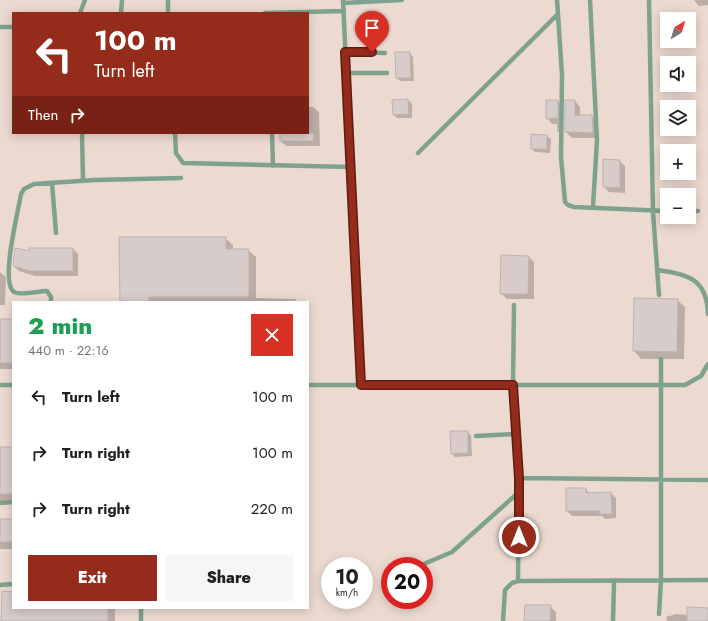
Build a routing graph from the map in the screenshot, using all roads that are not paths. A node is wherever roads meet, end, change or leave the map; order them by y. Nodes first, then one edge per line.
1 (85, 0) edge
2 (122, 0) edge
3 (168, 0) edge
4 (402, 0) edge
5 (557, 0) edge
6 (590, 0) edge
7 (649, 0) edge
8 (343, 1) edge
9 (344, 11) junction
10 (80, 12) edge
11 (121, 12) edge
12 (168, 12) edge
13 (304, 12) edge
14 (558, 14) junction
15 (0, 27) edge
16 (12, 27) edge
17 (345, 52) junction
18 (385, 53) dead end
19 (346, 73) junction
20 (387, 73) dead end
21 (82, 134) edge
22 (175, 134) edge
23 (272, 134) edge
24 (418, 153) dead end
25 (273, 166) junction
26 (351, 167) junction
27 (181, 178) dead end
28 (83, 181) junction
29 (52, 183) junction
30 (593, 207) junction
31 (653, 212) junction
32 (660, 212) edge
33 (56, 233) dead end
34 (658, 270) junction
35 (659, 295) dead end
36 (51, 301) edge
37 (514, 305) dead end
38 (708, 314) edge
39 (661, 359) dead end
40 (708, 364) edge
41 (0, 385) edge
42 (12, 385) edge
43 (309, 385) edge
44 (361, 385) junction
45 (513, 385) junction
46 (662, 385) junction
47 (515, 434) junction
48 (476, 436) dead end
49 (519, 478) junction
50 (661, 479) junction
51 (708, 480) edge
52 (519, 492) junction
53 (12, 502) edge
54 (0, 503) edge
55 (433, 560) edge
56 (614, 580) junction
57 (661, 580) junction
58 (708, 580) edge
59 (518, 581) junction
60 (12, 584) edge
61 (0, 585) edge
62 (141, 609) edge
63 (659, 614) dead end
64 (141, 621) edge
65 (503, 621) edge
66 (613, 621) edge

1 - 10 lane
2 - 11 lane
3 - 12 lane
4 - 8 lane
5 - 14 lane
6 - 30 lane
7 - 31 lane
8 - 9 lane
9 - 13 lane
9 - 17 lane
14 - 24 lane
14 - 30 lane
15 - 16 lane
17 - 18 lane
17 - 19 lane
19 - 20 lane
19 - 26 lane
21 - 28 lane
22 - 25 lane
23 - 25 lane
25 - 26 lane
26 - 44 lane
27 - 28 lane
28 - 29 lane
29 - 33 lane
29 - 36 lane
30 - 31 lane
31 - 32 lane
31 - 34 lane
34 - 35 lane
34 - 38 lane
37 - 45 lane
39 - 46 lane
40 - 46 lane
41 - 42 lane
43 - 44 lane
44 - 45 lane
45 - 46 lane
45 - 47 lane
46 - 50 lane
47 - 48 lane
47 - 49 lane
49 - 50 lane
49 - 52 lane
50 - 51 lane
50 - 57 lane
52 - 55 lane
52 - 59 lane
53 - 54 lane
56 - 57 lane
56 - 59 lane
56 - 66 lane
57 - 58 lane
57 - 63 lane
59 - 65 lane
60 - 61 lane
62 - 64 lane

